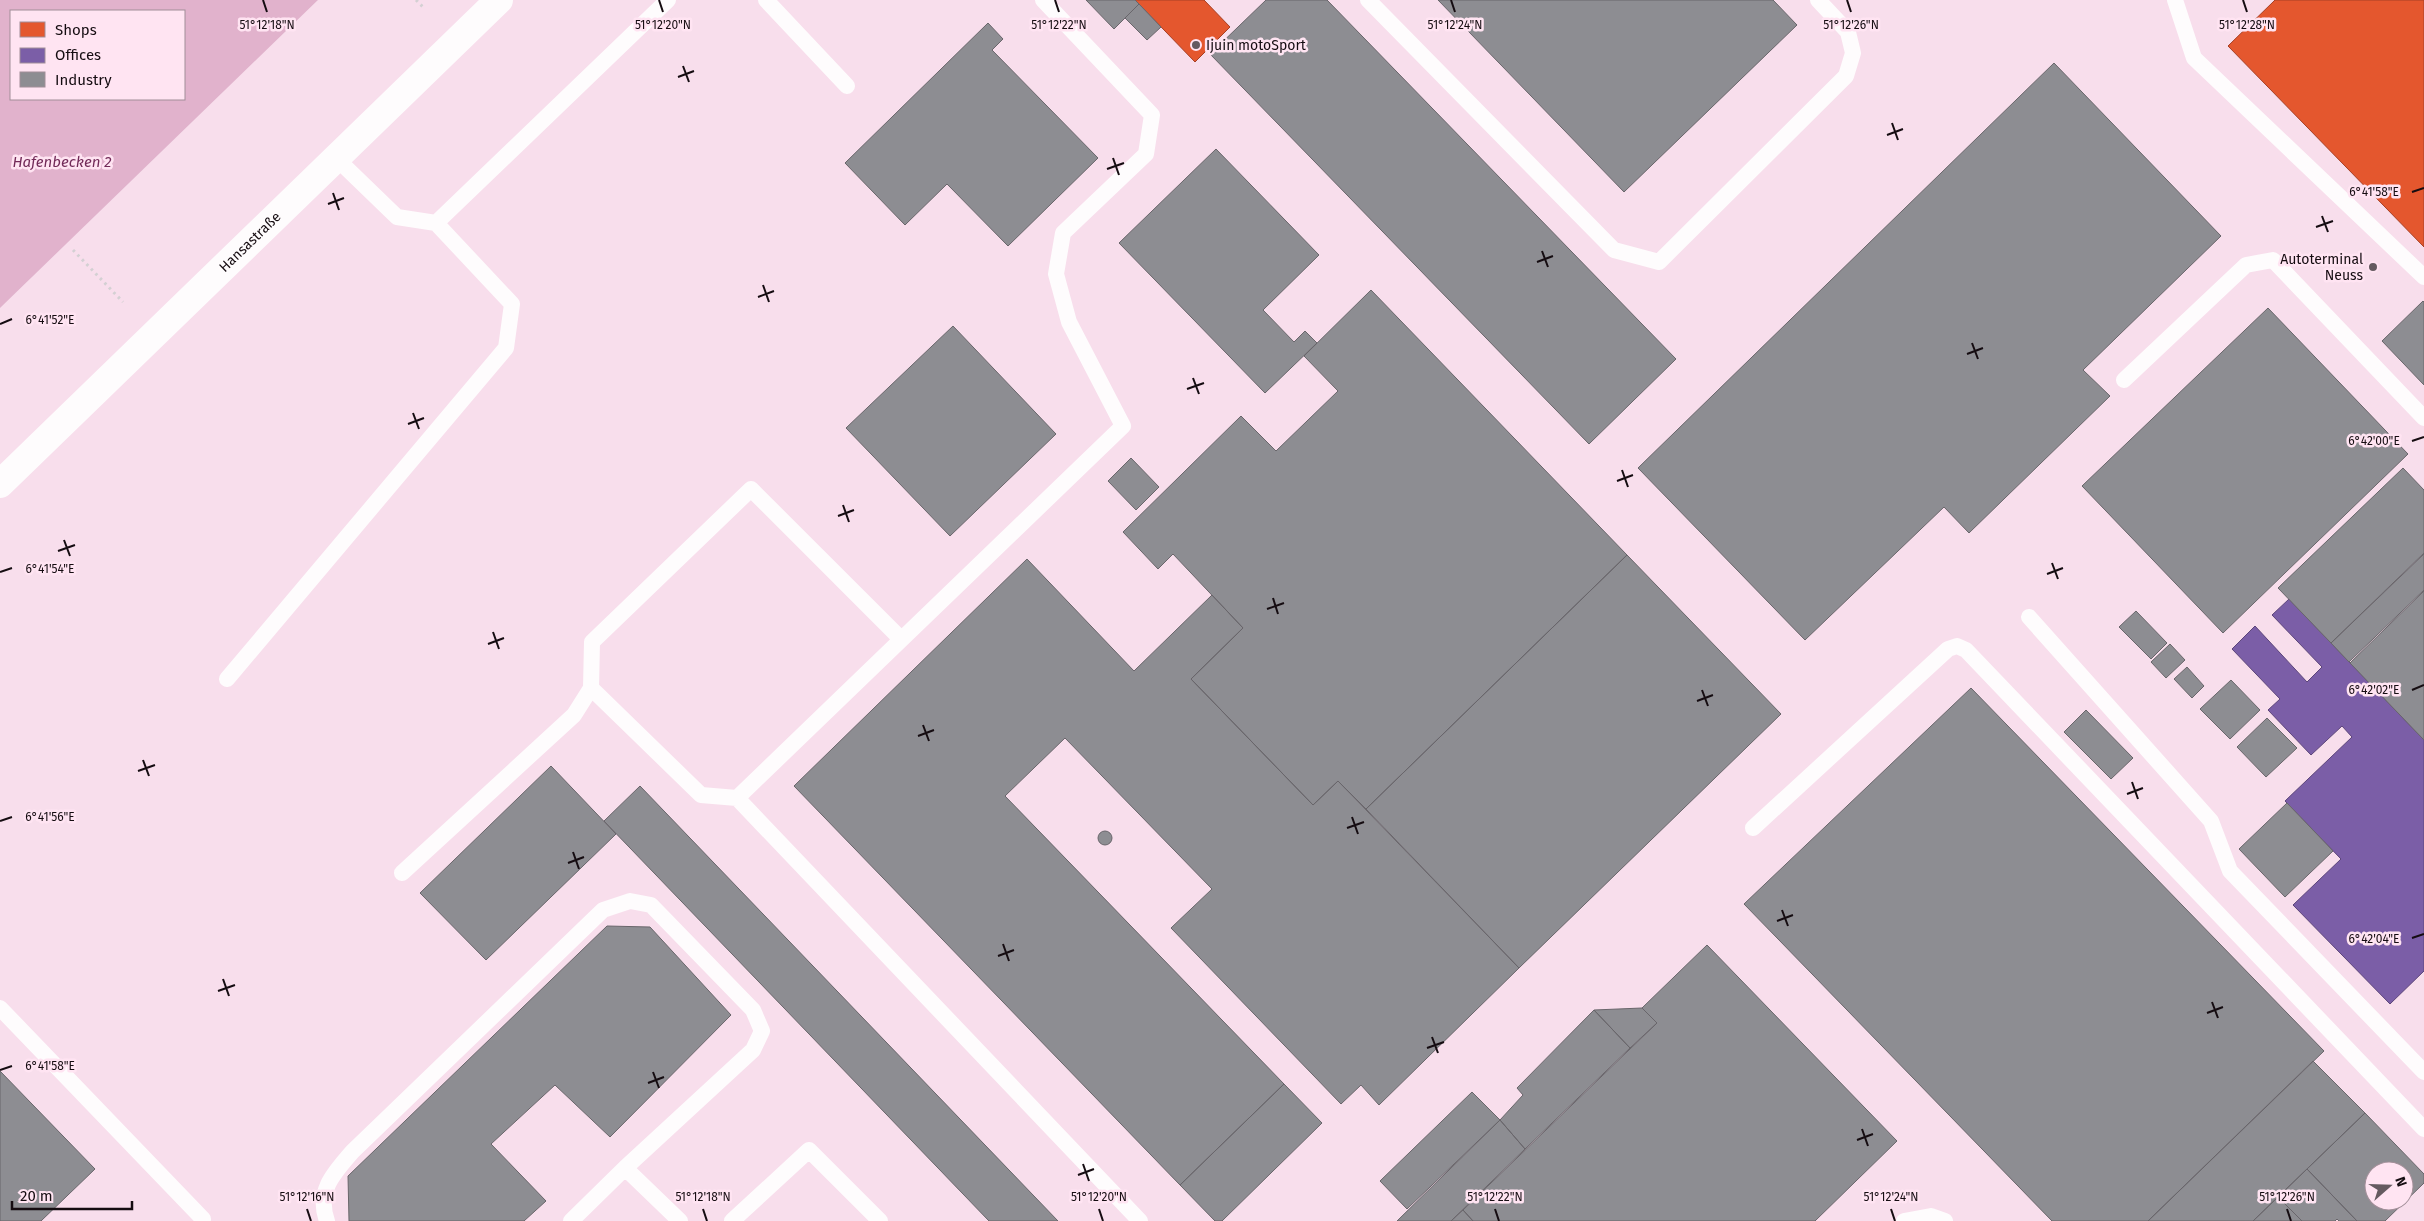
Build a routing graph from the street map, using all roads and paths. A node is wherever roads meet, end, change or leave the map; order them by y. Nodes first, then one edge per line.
1 (416, 0) edge
2 (499, 0) edge
3 (668, 0) edge
4 (766, 0) edge
5 (1043, 0) edge
6 (1368, 0) edge
7 (1818, 0) edge
8 (2175, 0) edge
9 (425, 9) dead end
10 (847, 86) dead end
11 (336, 158) junction
12 (436, 223) junction
13 (73, 250) dead end
14 (2424, 277) edge
15 (123, 302) dead end
16 (2124, 380) dead end
17 (2424, 418) edge
18 (0, 484) edge
19 (2029, 617) dead end
20 (901, 639) junction
21 (227, 679) dead end
22 (591, 688) junction
23 (737, 798) junction
24 (1753, 828) dead end
25 (402, 873) dead end
26 (0, 1008) edge
27 (2424, 1072) edge
28 (2424, 1129) edge
29 (625, 1168) junction
30 (201, 1221) edge
31 (327, 1221) edge
32 (571, 1221) edge
33 (680, 1221) edge
34 (732, 1221) edge
35 (880, 1221) edge
36 (1140, 1221) edge
37 (1904, 1221) edge
38 (1945, 1221) edge

1 - 9 path
2 - 11 street, Hansastraße
3 - 12 lane
4 - 10 lane
5 - 20 lane
6 - 7 lane
8 - 14 lane
11 - 12 lane
11 - 18 street, Hansastraße
12 - 21 lane
13 - 15 path
16 - 17 lane
19 - 27 lane
20 - 22 lane
20 - 23 lane
22 - 23 lane
22 - 25 lane
23 - 36 lane
24 - 28 lane
26 - 30 lane
29 - 31 lane
29 - 32 lane
29 - 33 lane
34 - 35 lane
37 - 38 lane

